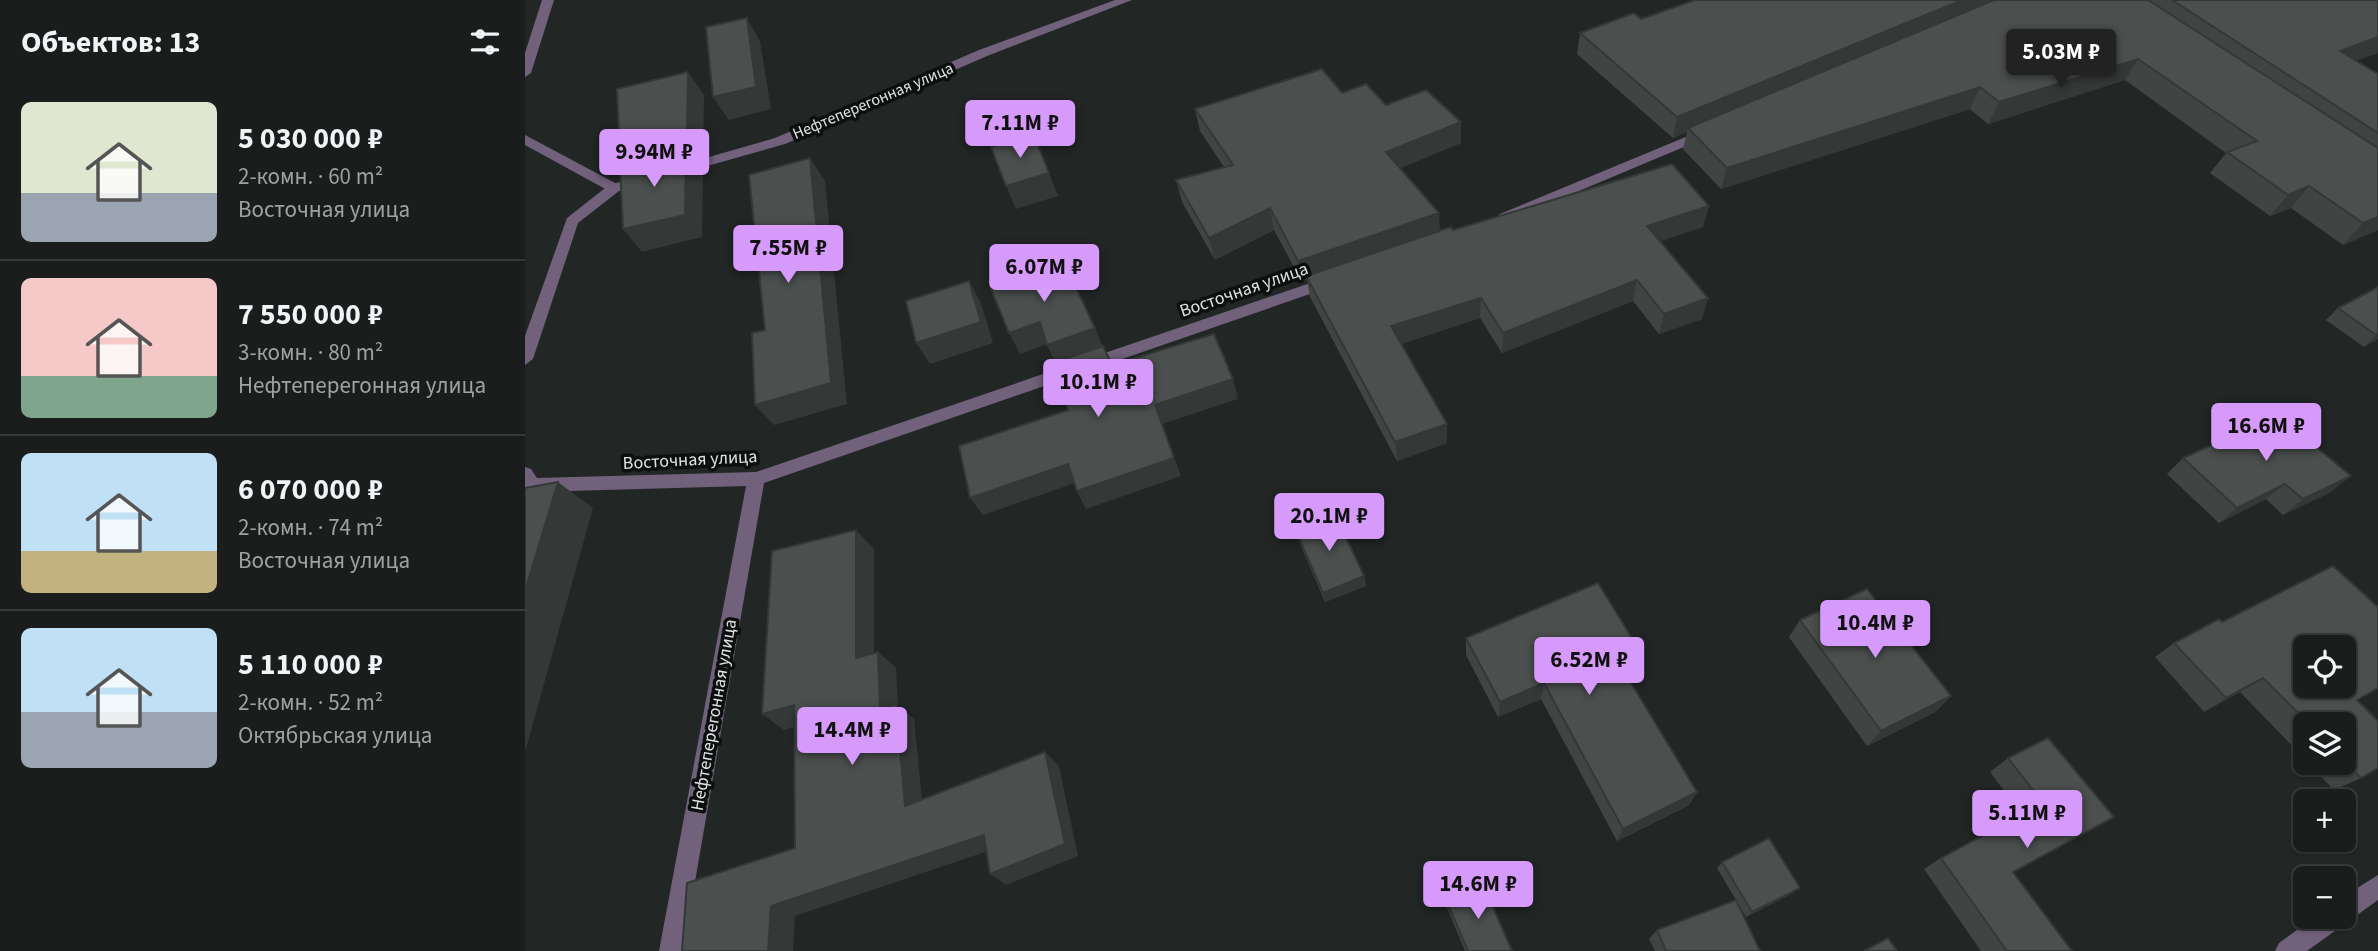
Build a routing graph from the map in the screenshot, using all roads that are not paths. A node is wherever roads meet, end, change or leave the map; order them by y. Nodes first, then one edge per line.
1 (548, 0) edge
2 (1126, 0) edge
3 (525, 73) edge
4 (1717, 127) edge
5 (525, 139) edge
6 (614, 188) junction
7 (1490, 223) edge
8 (1348, 275) edge
9 (525, 359) edge
10 (529, 479) edge
11 (757, 480) junction
12 (2378, 886) edge
13 (2356, 902) edge
14 (2318, 929) edge
15 (671, 951) edge
16 (2287, 951) edge

1 - 3 street
2 - 6 street, Нефтеперегонная улица
4 - 7 street
5 - 6 street
6 - 9 street
8 - 11 street, Восточная улица
10 - 11 street, Восточная улица
11 - 15 street, Нефтеперегонная улица
12 - 13 street
14 - 16 street

